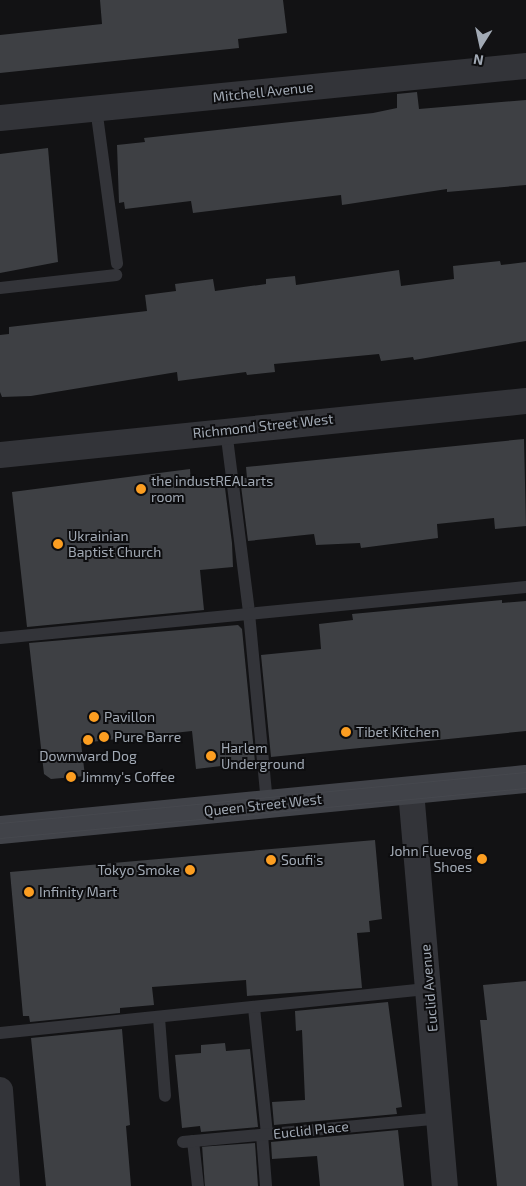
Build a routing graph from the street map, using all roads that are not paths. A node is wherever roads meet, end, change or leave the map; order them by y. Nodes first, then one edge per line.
1 (526, 66) edge
2 (96, 108) junction
3 (0, 118) edge
4 (0, 288) edge
5 (526, 401) edge
6 (226, 430) junction
7 (0, 454) edge
8 (526, 587) edge
9 (249, 613) junction
10 (0, 638) edge
11 (526, 779) edge
12 (411, 791) junction
13 (267, 804) junction
14 (0, 830) edge
15 (429, 989) junction
16 (254, 1008) junction
17 (159, 1018) junction
18 (0, 1033) edge
19 (0, 1090) edge
20 (165, 1096) dead end
21 (440, 1118) junction
22 (264, 1135) junction
23 (7, 1186) edge
24 (198, 1186) edge
25 (266, 1186) edge
26 (445, 1186) edge

1 - 2 street, Mitchell Avenue
2 - 3 street, Mitchell Avenue
2 - 4 lane
5 - 6 street, Richmond Street West
6 - 7 street, Richmond Street West
6 - 9 lane
8 - 9 lane
9 - 10 lane
9 - 13 lane
11 - 12 main road, Queen Street West
12 - 13 main road, Queen Street West
12 - 15 street, Euclid Avenue
13 - 14 main road, Queen Street West
15 - 16 lane
15 - 21 street, Euclid Avenue
16 - 17 lane
16 - 22 lane
17 - 18 lane
17 - 20 lane
19 - 23 street
21 - 22 lane, Euclid Place
21 - 26 street, Euclid Avenue
22 - 24 lane, Euclid Place
22 - 25 lane

